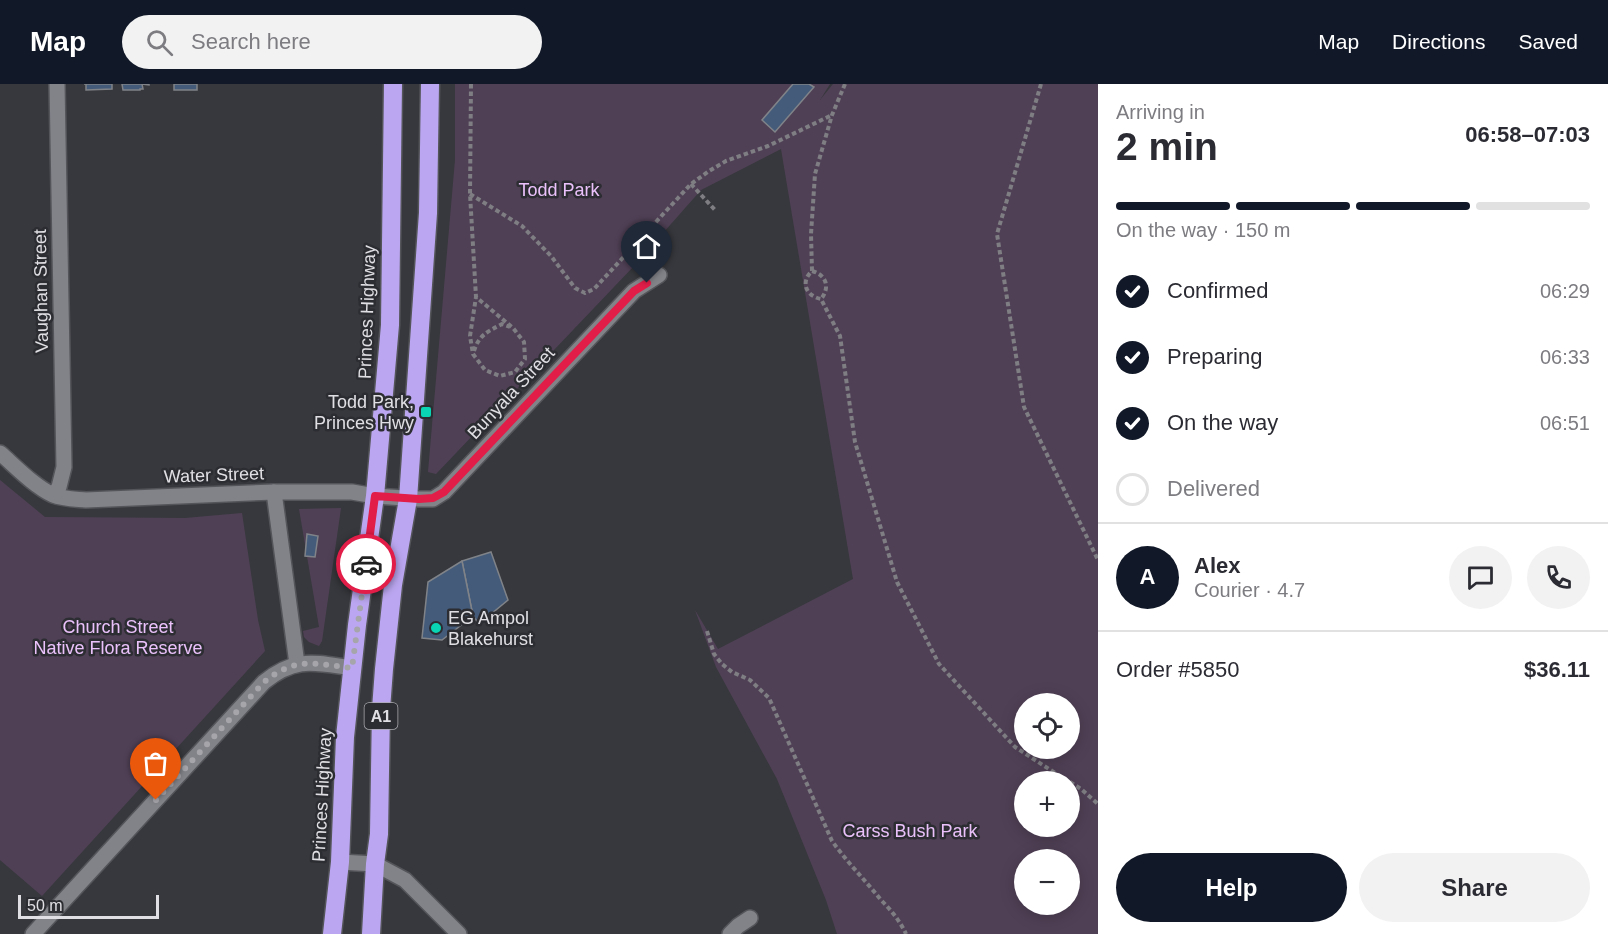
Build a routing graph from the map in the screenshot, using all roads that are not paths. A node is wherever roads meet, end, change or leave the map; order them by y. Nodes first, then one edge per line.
1 (57, 84) edge
2 (393, 84) edge
3 (430, 84) edge
4 (659, 275) dead end
5 (0, 453) edge
6 (273, 492) junction
7 (54, 495) junction
8 (375, 496) junction
9 (408, 499) junction
10 (297, 664) junction
11 (352, 668) junction
12 (340, 862) junction
13 (375, 864) junction
14 (750, 918) dead end
15 (33, 934) edge
16 (332, 934) edge
17 (371, 934) edge
18 (459, 934) edge
19 (730, 934) edge

1 - 7 street, Vaughan Street
2 - 8 highway, Princes Highway / A1
3 - 9 highway, A1
4 - 9 street, Bunyala Street
5 - 7 street
6 - 7 street, Water Street
6 - 8 street, Water Street
6 - 10 street
8 - 9 street, Bunyala Street
8 - 11 highway, Princes Highway / A1
9 - 13 highway, A1
10 - 11 street
10 - 15 street
11 - 12 highway, Princes Highway / A1
12 - 13 street
12 - 16 highway, Princes Highway / A1
13 - 17 highway, A1
13 - 18 street
14 - 19 street

